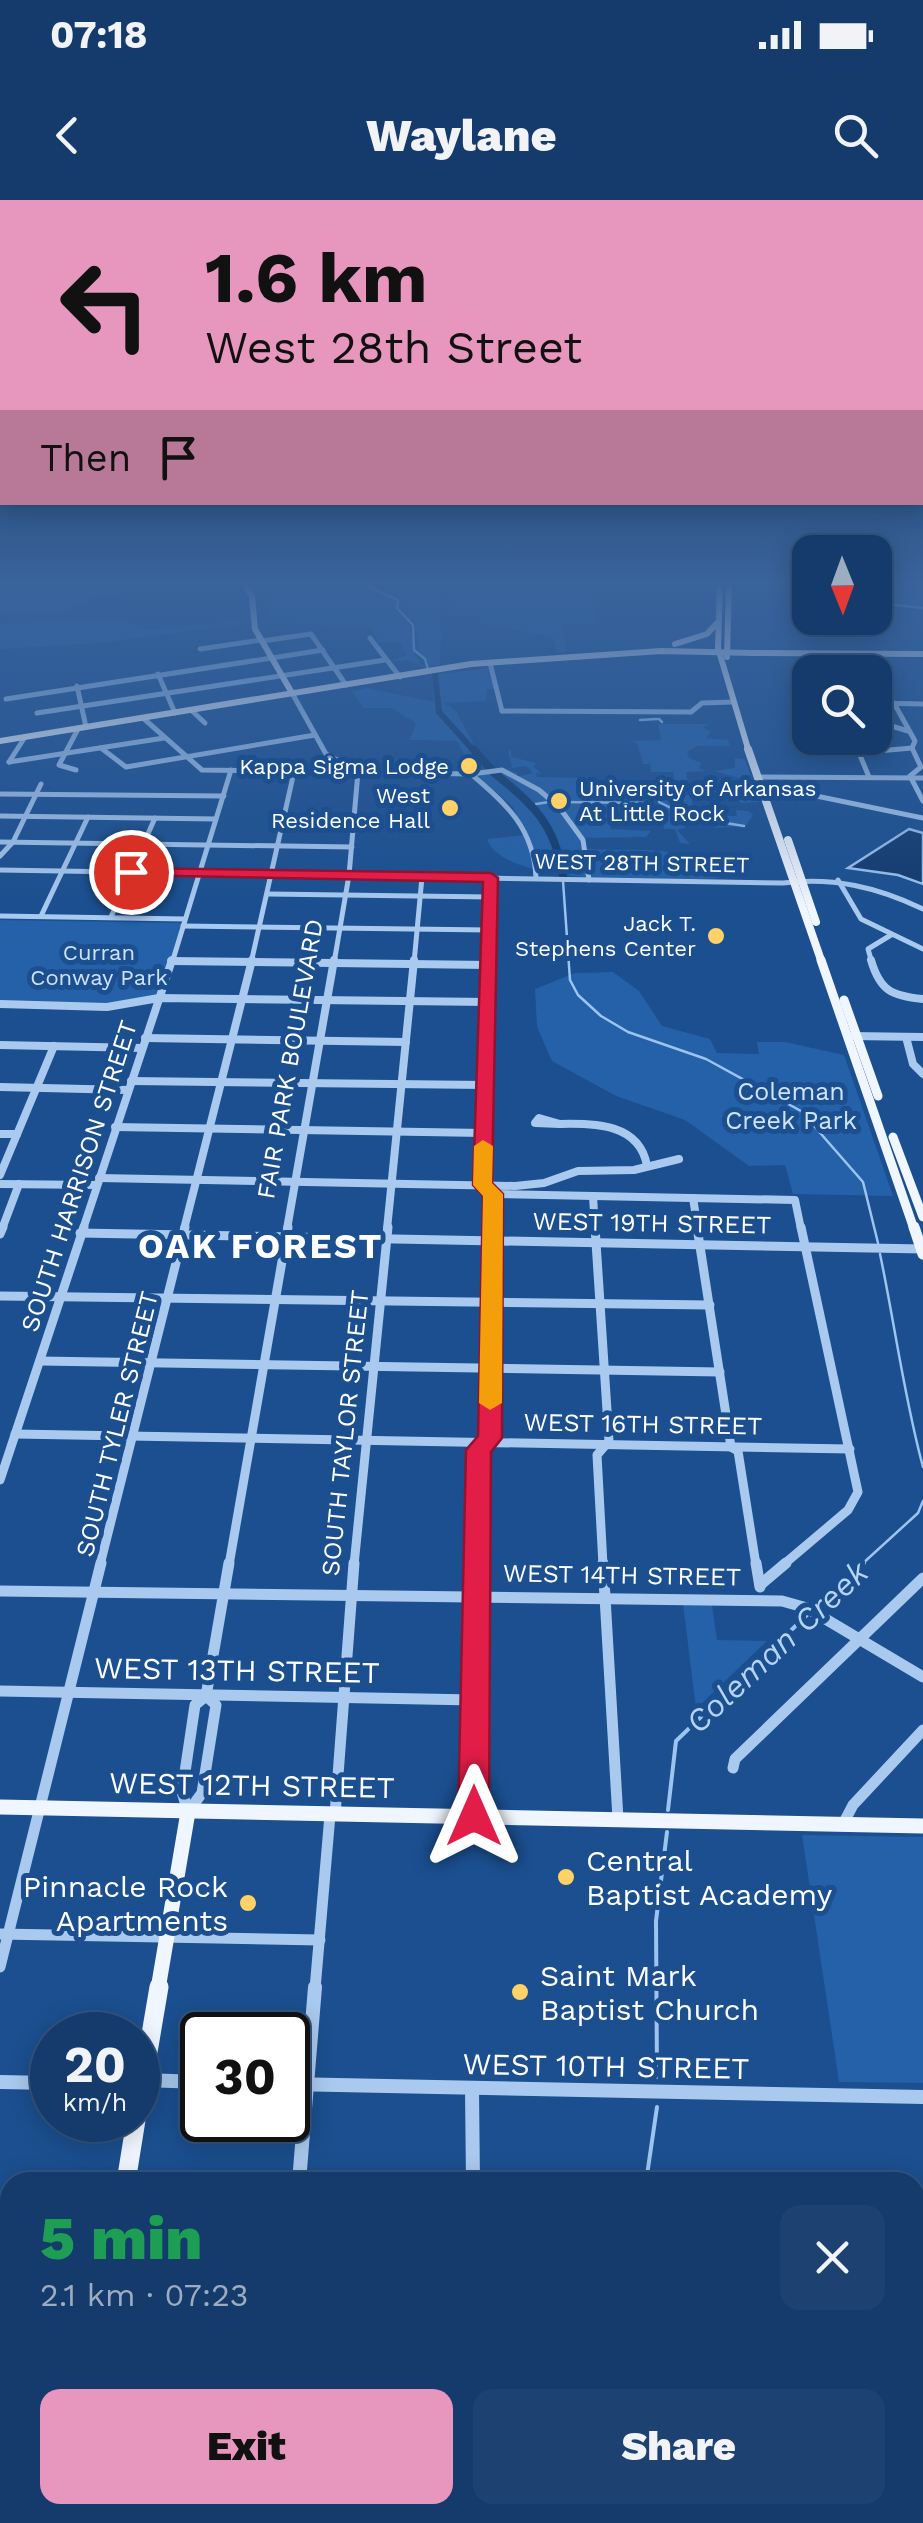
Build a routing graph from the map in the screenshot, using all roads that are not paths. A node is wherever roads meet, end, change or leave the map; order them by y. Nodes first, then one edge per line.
1 (47, 691) edge
2 (78, 691) edge
3 (170, 691) edge
4 (290, 691) edge
5 (308, 691) edge
6 (497, 691) edge
7 (730, 691) edge
8 (734, 691) edge
9 (166, 692) junction
10 (292, 694) junction
11 (6, 699) dead end
12 (732, 702) junction
13 (894, 703) joint
14 (923, 704) edge
15 (82, 706) junction
16 (191, 710) junction
17 (37, 713) dead end
18 (175, 713) junction
19 (142, 718) junction
20 (205, 724) dead end
21 (892, 727) edge
22 (82, 728) junction
23 (908, 732) junction
24 (315, 735) junction
25 (25, 737) junction
26 (164, 738) junction
27 (0, 741) edge
28 (917, 745) edge
29 (102, 748) junction
30 (892, 750) edge
31 (65, 754) junction
32 (860, 755) edge
33 (186, 758) junction
34 (76, 770) dead end
35 (232, 770) junction
36 (294, 772) junction
37 (358, 772) junction
38 (472, 774) junction
39 (761, 776) junction
40 (870, 777) junction
41 (911, 778) junction
42 (923, 778) edge
43 (40, 784) dead end
44 (768, 786) junction
45 (0, 794) edge
46 (35, 794) junction
47 (224, 796) junction
48 (923, 801) edge
49 (0, 816) edge
50 (24, 816) junction
51 (921, 816) edge
52 (88, 818) junction
53 (155, 818) junction
54 (216, 819) junction
55 (0, 842) edge
56 (13, 842) junction
57 (77, 843) junction
58 (145, 844) junction
59 (209, 846) junction
60 (280, 846) junction
61 (352, 846) junction
62 (0, 856) edge
63 (0, 870) edge
64 (63, 871) junction
65 (131, 872) junction
66 (200, 873) junction
67 (274, 874) junction
68 (350, 875) junction
69 (422, 877) junction
70 (491, 878) junction
71 (536, 878) junction
72 (589, 880) junction
73 (838, 880) junction
74 (797, 881) junction
75 (269, 894) junction
76 (346, 895) junction
77 (420, 896) junction
78 (490, 897) junction
79 (923, 909) edge
80 (0, 916) edge
81 (42, 916) junction
82 (110, 918) junction
83 (184, 923) junction
84 (261, 927) junction
85 (341, 928) junction
86 (417, 929) junction
87 (489, 930) junction
88 (892, 935) junction
89 (923, 950) edge
90 (171, 960) junction
91 (252, 962) junction
92 (334, 962) junction
93 (414, 964) junction
94 (488, 965) junction
95 (159, 998) junction
96 (243, 999) junction
97 (328, 1000) junction
98 (923, 1000) edge
99 (410, 1001) junction
100 (488, 1002) junction
101 (0, 1004) edge
102 (852, 1036) junction
103 (906, 1037) junction
104 (923, 1037) edge
105 (145, 1038) junction
106 (233, 1039) junction
107 (321, 1040) junction
108 (406, 1042) junction
109 (0, 1045) edge
110 (54, 1046) junction
111 (142, 1048) junction
112 (923, 1074) edge
113 (222, 1082) junction
114 (315, 1084) junction
115 (402, 1084) junction
116 (129, 1085) junction
117 (485, 1085) junction
118 (0, 1087) edge
119 (36, 1088) junction
120 (560, 1124) dead end
121 (116, 1128) junction
122 (211, 1129) junction
123 (306, 1130) junction
124 (397, 1132) junction
125 (484, 1133) junction
126 (0, 1134) edge
127 (17, 1134) junction
128 (679, 1159) dead end
129 (647, 1166) junction
130 (0, 1175) edge
131 (198, 1180) junction
132 (297, 1181) junction
133 (98, 1182) junction
134 (0, 1184) edge
135 (19, 1184) junction
136 (392, 1184) junction
137 (482, 1185) junction
138 (510, 1190) junction
139 (493, 1194) junction
140 (593, 1196) junction
141 (693, 1198) junction
142 (923, 1217) edge
143 (80, 1233) junction
144 (0, 1234) edge
145 (184, 1235) junction
146 (286, 1237) junction
147 (387, 1239) junction
148 (492, 1240) junction
149 (596, 1242) junction
150 (700, 1244) junction
151 (806, 1246) junction
152 (923, 1250) edge
153 (0, 1296) edge
154 (60, 1296) junction
155 (169, 1297) junction
156 (275, 1299) junction
157 (380, 1300) junction
158 (492, 1302) junction
159 (600, 1304) junction
160 (710, 1305) junction
161 (40, 1361) junction
162 (153, 1362) junction
163 (264, 1364) junction
164 (374, 1366) junction
165 (490, 1368) junction
166 (605, 1370) junction
167 (720, 1372) junction
168 (15, 1434) junction
169 (135, 1437) junction
170 (251, 1438) junction
171 (367, 1439) junction
172 (486, 1443) junction
173 (605, 1447) junction
174 (731, 1447) junction
175 (850, 1448) junction
176 (0, 1480) edge
177 (923, 1578) edge
178 (760, 1585) junction
179 (0, 1590) edge
180 (96, 1592) junction
181 (224, 1593) junction
182 (352, 1594) junction
183 (476, 1596) junction
184 (605, 1597) junction
185 (762, 1600) junction
186 (859, 1640) junction
187 (923, 1677) edge
188 (0, 1691) edge
189 (69, 1692) junction
190 (206, 1696) junction
191 (342, 1698) junction
192 (474, 1700) junction
193 (923, 1730) edge
194 (733, 1768) dead end
195 (0, 1807) edge
196 (40, 1808) junction
197 (188, 1812) junction
198 (332, 1815) junction
199 (474, 1816) junction
200 (618, 1819) junction
201 (843, 1824) junction
202 (923, 1826) edge
203 (4, 1934) edge
204 (167, 1938) junction
205 (320, 1940) junction
206 (0, 1967) edge
207 (154, 2012) edge
208 (310, 2061) edge
209 (0, 2082) edge
210 (30, 2083) edge
211 (310, 2085) edge
212 (472, 2089) junction
213 (923, 2098) edge
214 (132, 2142) edge
215 (303, 2142) edge
216 (128, 2172) edge
217 (300, 2172) edge
218 (473, 2172) edge

1 - 11 street
2 - 15 street
3 - 9 street
4 - 10 main road
5 - 10 main road
6 - 12 street
7 - 12 main road
8 - 39 main road
9 - 15 street
9 - 18 street
10 - 16 main road
10 - 24 street
12 - 39 main road
13 - 14 street
13 - 23 street
15 - 17 street
15 - 22 street
16 - 18 main road
16 - 20 street
18 - 19 main road
19 - 22 main road
19 - 26 street
21 - 23 street
22 - 25 main road
22 - 31 street
23 - 28 street
24 - 33 street
24 - 37 street
25 - 27 main road
25 - 31 street
26 - 29 street
26 - 33 street
28 - 30 street
28 - 41 street
29 - 31 street
29 - 33 street
31 - 34 street
32 - 40 street
33 - 35 street
35 - 36 street
35 - 47 street, SOUTH HARRISON STREET
36 - 37 street
36 - 60 street, SOUTH TYLER STREET
37 - 38 street
37 - 61 street, FAIR PARK BOULEVARD
38 - 71 street
38 - 72 street
39 - 40 street
39 - 44 main road
39 - 74 main road
40 - 41 street
41 - 42 street
41 - 48 street
43 - 46 street
44 - 51 street
44 - 74 main road
45 - 46 street
46 - 47 street
46 - 50 street
47 - 54 street, SOUTH HARRISON STREET
49 - 50 street
50 - 52 street
50 - 56 street
52 - 53 street
52 - 57 street
53 - 54 street
53 - 58 street
54 - 59 street, SOUTH HARRISON STREET
55 - 56 street
56 - 57 street
56 - 62 street
57 - 58 street
57 - 64 street
58 - 59 street
58 - 65 street
59 - 60 street
59 - 66 street, SOUTH HARRISON STREET
60 - 61 street
60 - 67 street, SOUTH TYLER STREET
61 - 68 street, FAIR PARK BOULEVARD
63 - 64 street, WEST 28TH STREET
64 - 65 street, WEST 28TH STREET
64 - 81 street
65 - 66 street, WEST 28TH STREET
65 - 82 street
66 - 67 street, WEST 28TH STREET
66 - 83 street, SOUTH HARRISON STREET
67 - 68 street, WEST 28TH STREET
67 - 75 street, SOUTH TYLER STREET
68 - 69 street, WEST 28TH STREET
68 - 76 street, FAIR PARK BOULEVARD
69 - 70 street, WEST 28TH STREET
69 - 77 street, SOUTH TAYLOR STREET
70 - 71 street, WEST 28TH STREET
70 - 78 street
71 - 72 street, WEST 28TH STREET
72 - 74 street, WEST 28TH STREET
73 - 74 street
73 - 79 street
73 - 88 street
74 - 102 main road
75 - 76 street
75 - 84 street, SOUTH TYLER STREET
76 - 77 street
76 - 85 street, FAIR PARK BOULEVARD
77 - 78 street
77 - 86 street, SOUTH TAYLOR STREET
78 - 87 street
80 - 81 street
81 - 82 street
82 - 83 street
83 - 84 street
83 - 90 street, SOUTH HARRISON STREET
84 - 85 street
84 - 91 street, SOUTH TYLER STREET
85 - 86 street
85 - 92 street, FAIR PARK BOULEVARD
86 - 87 street
86 - 93 street, SOUTH TAYLOR STREET
87 - 94 street
88 - 89 street
88 - 98 street
90 - 91 street
90 - 95 street, SOUTH HARRISON STREET
91 - 92 street
91 - 96 street, SOUTH TYLER STREET
92 - 93 street
92 - 97 street, FAIR PARK BOULEVARD
93 - 94 street
93 - 99 street, SOUTH TAYLOR STREET
94 - 100 street
95 - 96 street
95 - 101 street
95 - 105 street, SOUTH HARRISON STREET
96 - 97 street
96 - 106 street, SOUTH TYLER STREET
97 - 99 street
97 - 107 street, FAIR PARK BOULEVARD
99 - 100 street
99 - 108 street, SOUTH TAYLOR STREET
100 - 117 street
102 - 103 street
102 - 142 main road
102 - 152 main road
103 - 104 street
103 - 112 street
105 - 106 street
105 - 111 street, SOUTH HARRISON STREET
106 - 107 street
106 - 113 street, SOUTH TYLER STREET
107 - 108 street
107 - 114 street, FAIR PARK BOULEVARD
108 - 115 street, SOUTH TAYLOR STREET
109 - 110 street
110 - 111 street
110 - 119 street
111 - 116 street, SOUTH HARRISON STREET
113 - 114 street
113 - 116 street
113 - 122 street, SOUTH TYLER STREET
114 - 115 street
114 - 123 street, FAIR PARK BOULEVARD
115 - 117 street
115 - 124 street, SOUTH TAYLOR STREET
116 - 119 street
116 - 121 street, SOUTH HARRISON STREET
117 - 125 street
118 - 119 street
119 - 127 street
120 - 129 street
121 - 122 street
121 - 133 street, SOUTH HARRISON STREET
122 - 123 street
122 - 131 street, SOUTH TYLER STREET
123 - 124 street
123 - 132 street, FAIR PARK BOULEVARD
124 - 125 street
124 - 136 street, SOUTH TAYLOR STREET
125 - 137 street
126 - 127 street
127 - 130 street
128 - 129 street
129 - 138 street
131 - 132 street
131 - 133 street
131 - 145 street, SOUTH TYLER STREET
132 - 136 street
132 - 146 street, FAIR PARK BOULEVARD
133 - 135 street
133 - 143 street, SOUTH HARRISON STREET
134 - 135 street
135 - 144 street
136 - 137 street
136 - 147 street, SOUTH TAYLOR STREET
137 - 138 street
137 - 139 street
138 - 139 street
138 - 140 street
139 - 148 street
140 - 141 street
140 - 149 street
141 - 150 street
141 - 151 street
143 - 145 street, WEST 19TH STREET
143 - 154 street, SOUTH HARRISON STREET
145 - 146 street, WEST 19TH STREET
145 - 155 street, SOUTH TYLER STREET
146 - 147 street, WEST 19TH STREET
146 - 156 street, FAIR PARK BOULEVARD
147 - 148 street, WEST 19TH STREET
147 - 157 street, SOUTH TAYLOR STREET
148 - 149 street, WEST 19TH STREET
148 - 158 street
149 - 150 street, WEST 19TH STREET
149 - 159 street
150 - 151 street, WEST 19TH STREET
150 - 160 street
151 - 152 street, WEST 19TH STREET
151 - 175 street
153 - 154 street
154 - 155 street
154 - 161 street, SOUTH HARRISON STREET
155 - 156 street
155 - 162 street, SOUTH TYLER STREET
156 - 157 street
156 - 163 street, FAIR PARK BOULEVARD
157 - 158 street
157 - 164 street, SOUTH TAYLOR STREET
158 - 159 street
158 - 165 street
159 - 160 street
159 - 166 street
160 - 167 street
161 - 162 street
161 - 168 street, SOUTH HARRISON STREET
162 - 163 street
162 - 169 street, SOUTH TYLER STREET
163 - 164 street
163 - 170 street, FAIR PARK BOULEVARD
164 - 165 street
164 - 171 street, SOUTH TAYLOR STREET
165 - 166 street
165 - 172 street
166 - 167 street
166 - 173 street
167 - 174 street
168 - 169 street, WEST 16TH STREET
168 - 176 street, SOUTH HARRISON STREET
169 - 170 street, WEST 16TH STREET
169 - 180 street, SOUTH TYLER STREET
170 - 171 street, WEST 16TH STREET
170 - 181 street, FAIR PARK BOULEVARD
171 - 172 street, WEST 16TH STREET
171 - 182 street, SOUTH TAYLOR STREET
172 - 173 street, WEST 16TH STREET
172 - 183 street
173 - 174 street, WEST 16TH STREET
173 - 184 street
174 - 175 street, WEST 16TH STREET
174 - 178 street
175 - 178 street
177 - 186 street
178 - 185 street
179 - 180 street, WEST 14TH STREET
180 - 181 street, WEST 14TH STREET
180 - 189 street, SOUTH TYLER STREET
181 - 182 street, WEST 14TH STREET
181 - 190 street, FAIR PARK BOULEVARD
182 - 183 street, WEST 14TH STREET
182 - 191 street, SOUTH TAYLOR STREET
183 - 184 street, WEST 14TH STREET
183 - 192 street
184 - 185 street, WEST 14TH STREET
184 - 200 street
185 - 186 street, WEST 14TH STREET
186 - 187 street, WEST 14TH STREET
186 - 194 street
188 - 189 street, WEST 13TH STREET
189 - 190 street, WEST 13TH STREET
189 - 196 street, SOUTH TYLER STREET
190 - 191 street, WEST 13TH STREET
190 - 197 street, FAIR PARK BOULEVARD
190 - 197 street, FAIR PARK BOULEVARD
191 - 192 street, WEST 13TH STREET
191 - 198 street, SOUTH TAYLOR STREET
192 - 199 street
193 - 201 street
195 - 196 main road, WEST 12TH STREET
196 - 197 main road, WEST 12TH STREET
196 - 203 street, SOUTH TYLER STREET
197 - 198 main road, WEST 12TH STREET
197 - 204 main road, FAIR PARK BOULEVARD
198 - 199 main road, WEST 12TH STREET
198 - 205 street, SOUTH TAYLOR STREET
199 - 200 main road, WEST 12TH STREET
200 - 201 main road, WEST 12TH STREET
201 - 202 main road, WEST 12TH STREET
203 - 204 street
203 - 206 street, SOUTH TYLER STREET
204 - 205 street
204 - 207 main road, FAIR PARK BOULEVARD
205 - 208 street, SOUTH TAYLOR STREET
209 - 210 street
211 - 212 street, WEST 10TH STREET
212 - 213 street, WEST 10TH STREET
212 - 218 street
214 - 216 main road
215 - 217 street, SOUTH TAYLOR STREET

